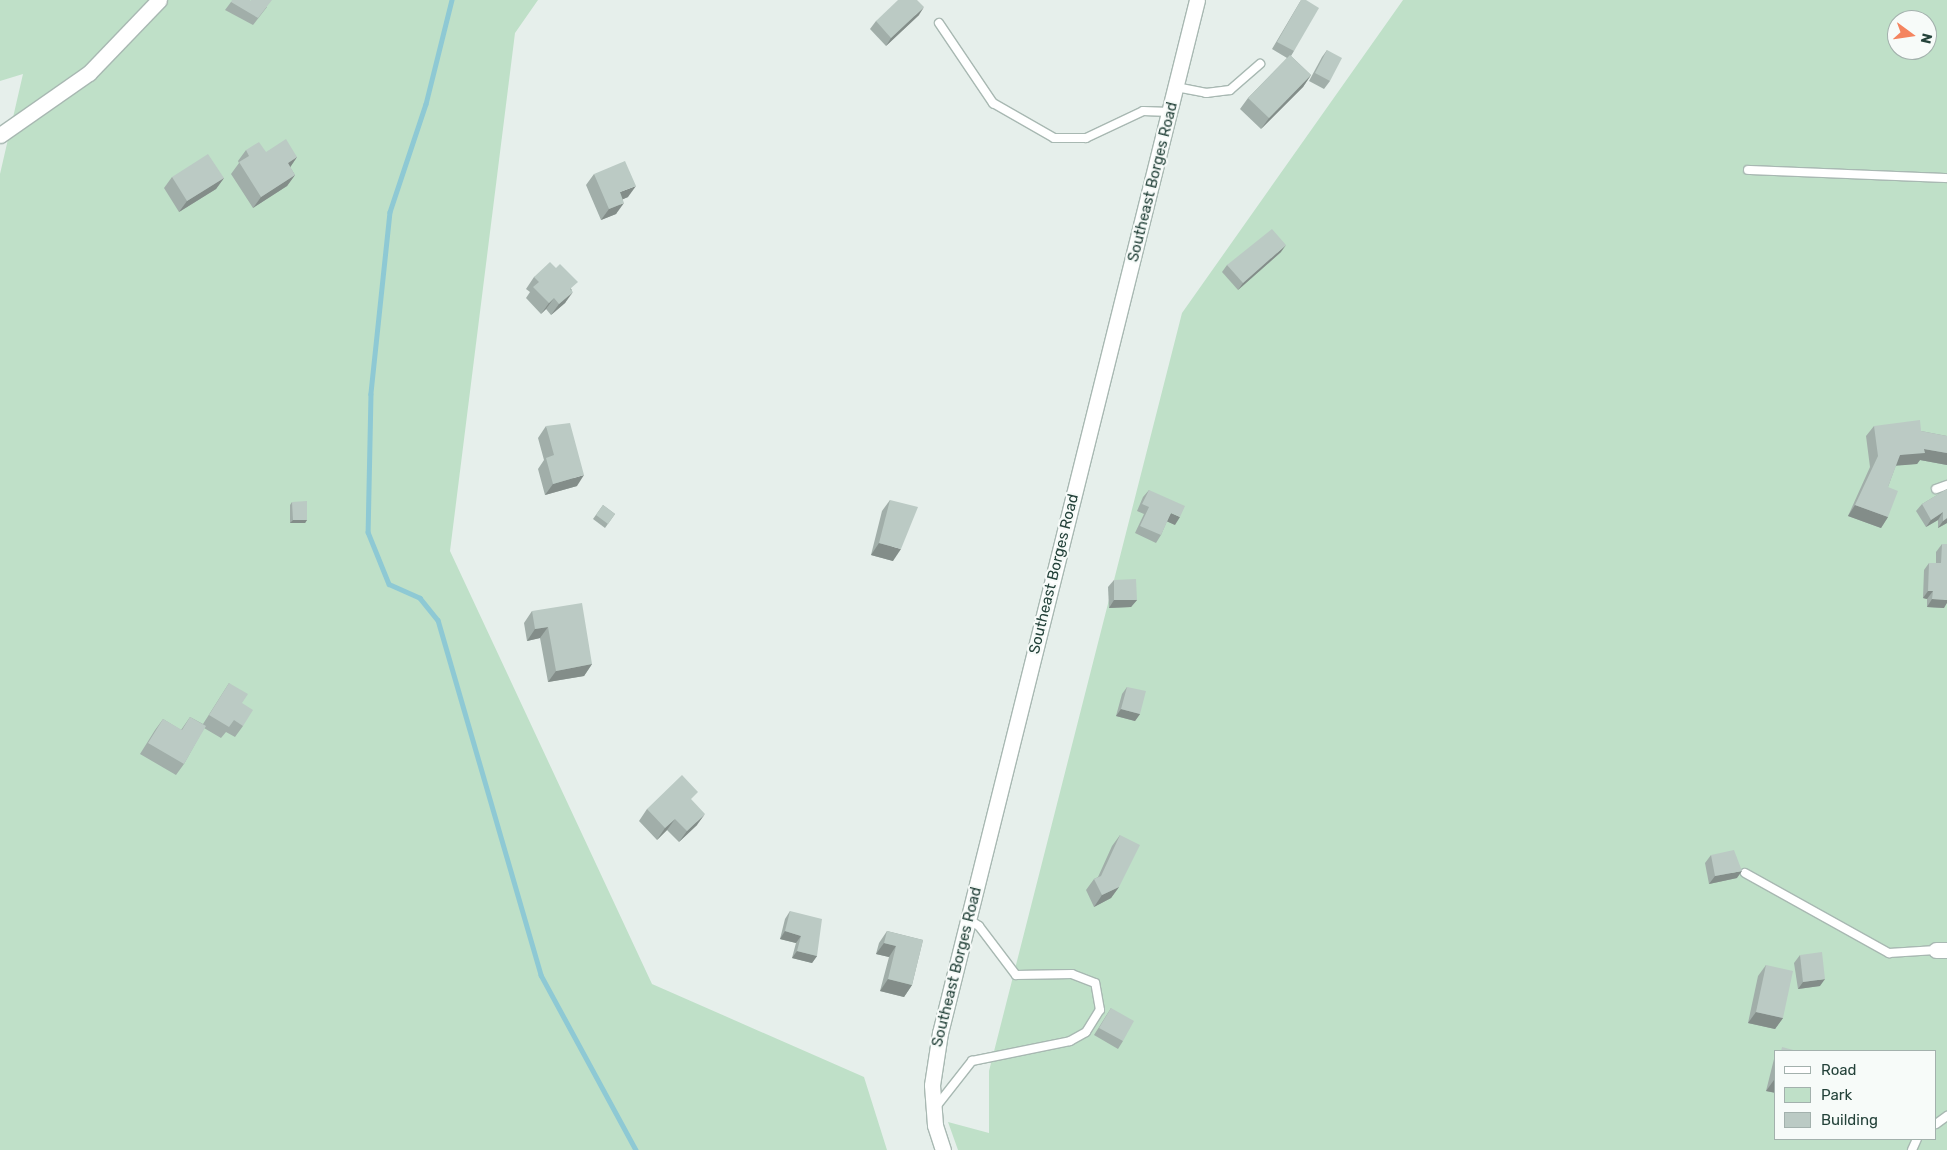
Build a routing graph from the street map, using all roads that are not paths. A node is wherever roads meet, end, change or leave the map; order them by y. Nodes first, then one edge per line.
1 (159, 0) edge
2 (1197, 0) edge
3 (939, 23) dead end
4 (1260, 64) dead end
5 (1176, 86) junction
6 (1170, 112) junction
7 (0, 136) edge
8 (1748, 170) dead end
9 (1947, 178) edge
10 (1947, 485) edge
11 (1936, 489) dead end
12 (1745, 873) dead end
13 (968, 919) junction
14 (1942, 950) edge
15 (932, 1112) junction
16 (943, 1150) edge

1 - 7 street
2 - 5 street, Southeast Borges Road
3 - 6 lane
4 - 5 lane
5 - 6 street, Southeast Borges Road
6 - 13 street, Southeast Borges Road
8 - 9 lane
10 - 11 lane
12 - 14 lane
13 - 15 street, Southeast Borges Road
13 - 15 lane
15 - 16 street, Southeast Borges Road

